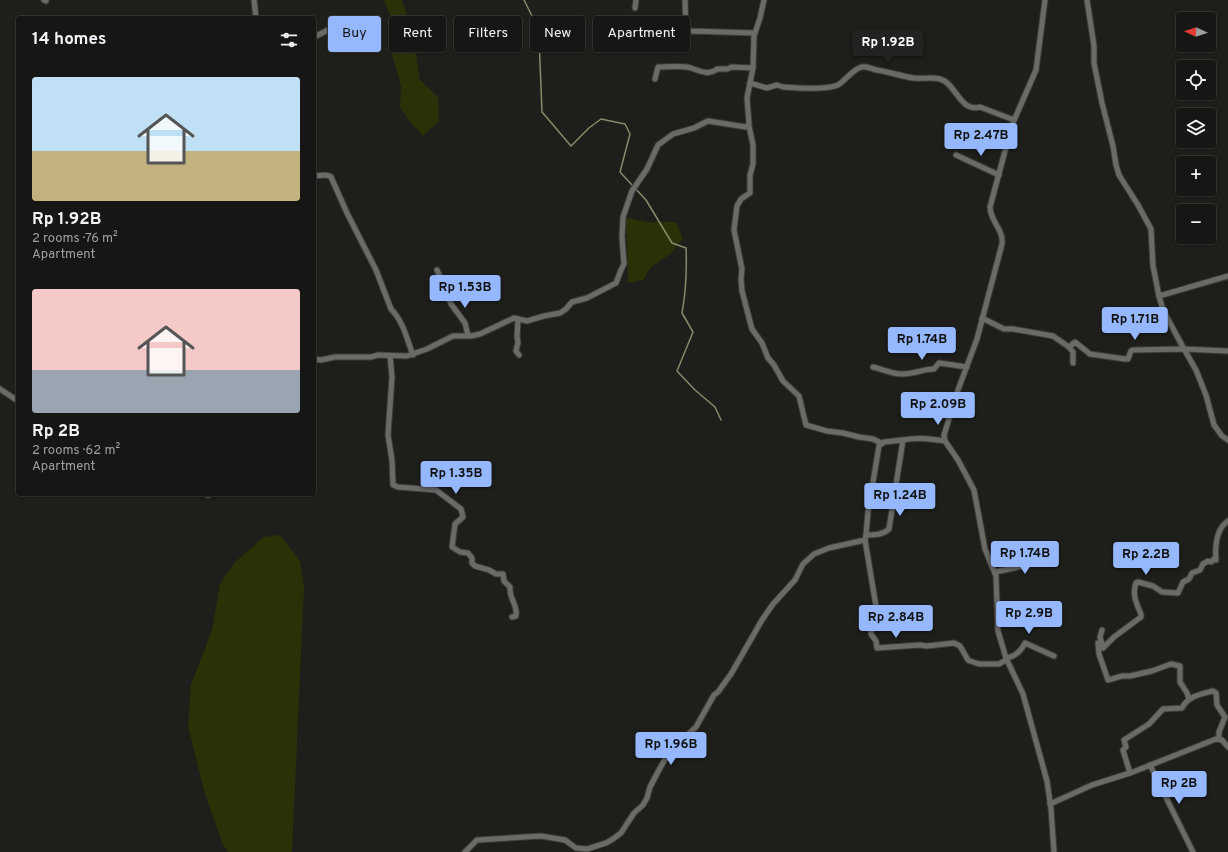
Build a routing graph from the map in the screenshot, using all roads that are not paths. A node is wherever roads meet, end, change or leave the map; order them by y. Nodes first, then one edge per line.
1 (254, 0) edge
2 (636, 0) edge
3 (685, 0) edge
4 (764, 0) edge
5 (1045, 0) edge
6 (1087, 0) edge
7 (635, 8) dead end
8 (256, 16) edge
9 (328, 30) edge
10 (755, 33) junction
11 (316, 36) edge
12 (753, 68) junction
13 (654, 79) dead end
14 (750, 84) junction
15 (1014, 120) junction
16 (748, 126) junction
17 (956, 155) dead end
18 (316, 175) edge
19 (999, 175) junction
20 (437, 270) dead end
21 (1228, 276) edge
22 (464, 282) dead end
23 (444, 286) junction
24 (1159, 296) junction
25 (982, 318) junction
26 (518, 320) junction
27 (468, 335) junction
28 (1069, 347) junction
29 (1184, 349) junction
30 (1228, 351) edge
31 (412, 355) junction
32 (519, 355) dead end
33 (390, 356) junction
34 (316, 359) edge
35 (1073, 363) dead end
36 (873, 367) dead end
37 (967, 367) junction
38 (0, 389) edge
39 (16, 400) edge
40 (903, 440) junction
41 (1228, 440) edge
42 (945, 441) junction
43 (881, 444) junction
44 (1228, 521) edge
45 (865, 538) junction
46 (1046, 556) dead end
47 (995, 572) junction
48 (512, 618) dead end
49 (1054, 656) dead end
50 (1006, 659) junction
51 (1189, 699) junction
52 (1219, 739) junction
53 (1228, 747) edge
54 (1150, 765) junction
55 (1130, 773) junction
56 (1050, 804) junction
57 (465, 852) edge
58 (1054, 852) edge
59 (1193, 852) edge

1 - 8 street
2 - 7 street
3 - 10 street
4 - 10 street
5 - 15 street
6 - 24 street
9 - 11 street
10 - 12 street
12 - 13 street
12 - 14 street
14 - 15 street
14 - 16 street
15 - 19 street
16 - 26 street
16 - 43 street
17 - 19 street
18 - 31 street
19 - 25 street
20 - 23 street
21 - 24 street
22 - 23 street
23 - 27 street
24 - 29 street
25 - 28 street
25 - 37 street
26 - 27 street
26 - 32 street
27 - 31 street
28 - 29 street
28 - 35 street
29 - 30 street
29 - 41 street
31 - 33 street
33 - 34 street
33 - 48 street
36 - 37 street
37 - 42 street
38 - 39 street
40 - 42 street
40 - 43 street
40 - 45 street
42 - 47 street
43 - 45 street
44 - 51 street
45 - 50 street
45 - 57 street
46 - 47 street
47 - 50 street
49 - 50 street
50 - 56 street
51 - 52 street
51 - 55 street
52 - 53 street
52 - 54 street
54 - 55 street
54 - 59 street
55 - 56 street
56 - 58 street

